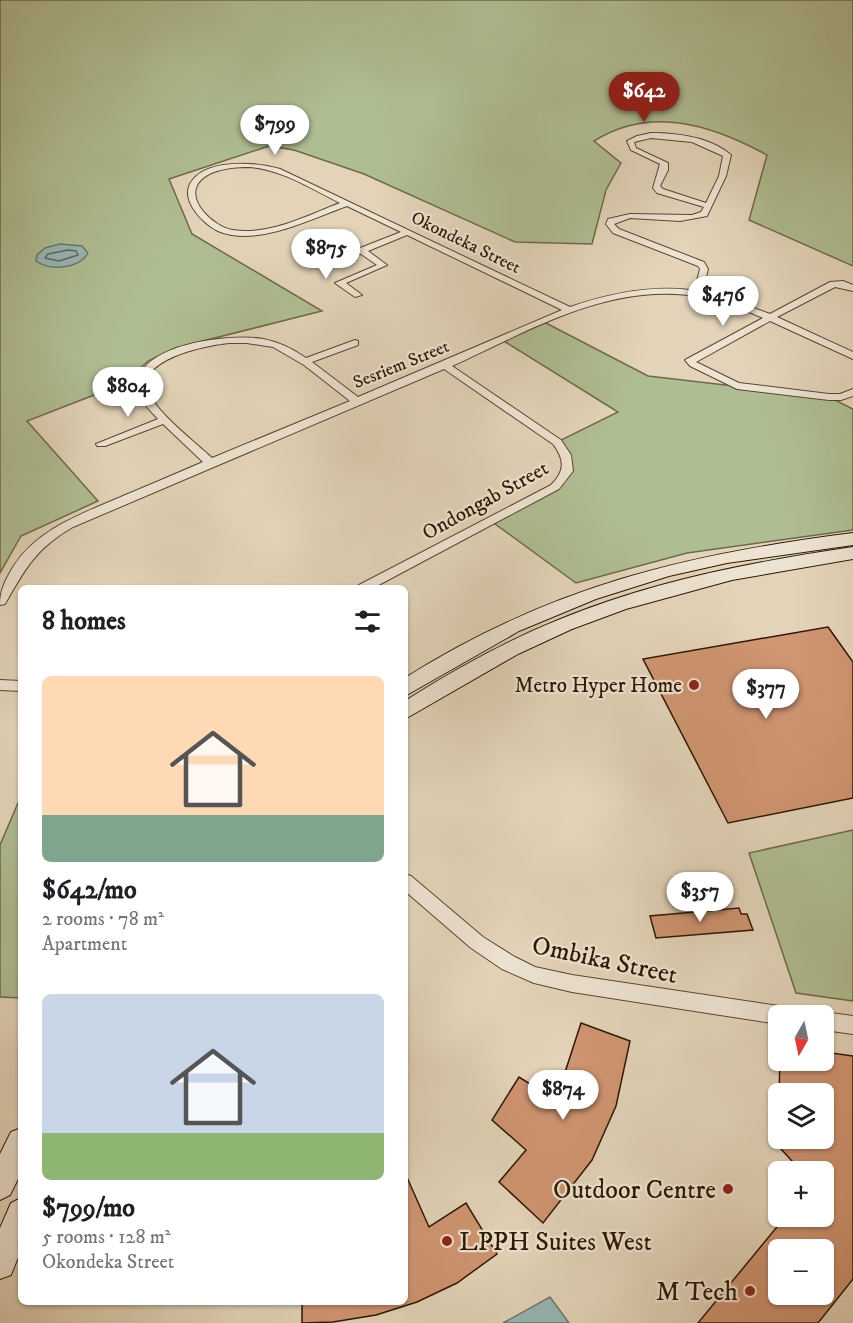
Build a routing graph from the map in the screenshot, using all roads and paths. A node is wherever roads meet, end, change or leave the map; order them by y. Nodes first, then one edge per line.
1 (347, 203) junction
2 (708, 206) junction
3 (408, 232) junction
4 (853, 288) edge
5 (692, 293) junction
6 (358, 295) dead end
7 (570, 311) junction
8 (768, 318) junction
9 (356, 343) dead end
10 (853, 356) edge
11 (303, 362) junction
12 (444, 365) junction
13 (853, 392) edge
14 (355, 400) junction
15 (165, 420) junction
16 (101, 444) dead end
17 (210, 462) junction
18 (853, 539) edge
19 (853, 553) edge
20 (369, 585) edge
21 (0, 601) edge
22 (0, 685) edge
23 (18, 686) edge
24 (408, 686) edge
25 (408, 709) edge
26 (408, 884) edge
27 (768, 1013) edge
28 (834, 1022) edge
29 (853, 1024) edge
30 (18, 1148) edge
31 (0, 1185) edge
32 (18, 1220) edge
33 (0, 1264) edge

1 - 1 street, Okondeka Street
1 - 3 street, Okondeka Street
2 - 2 street
2 - 5 street
3 - 6 street
3 - 7 street, Okondeka Street
4 - 8 street
5 - 7 street, Sesriem Street
5 - 8 street, Sesriem Street
7 - 12 street, Sesriem Street
8 - 10 street, Sesriem Street
8 - 13 street
9 - 11 street
11 - 14 street
11 - 15 street
12 - 14 street, Sesriem Street
12 - 20 street, Ondongab Street
14 - 17 street, Sesriem Street
15 - 16 street
15 - 17 street
17 - 21 street, Sesriem Street
18 - 24 main road
19 - 25 main road
22 - 23 street
26 - 27 street, Ombika Street
28 - 29 street
30 - 31 main road
32 - 33 main road

